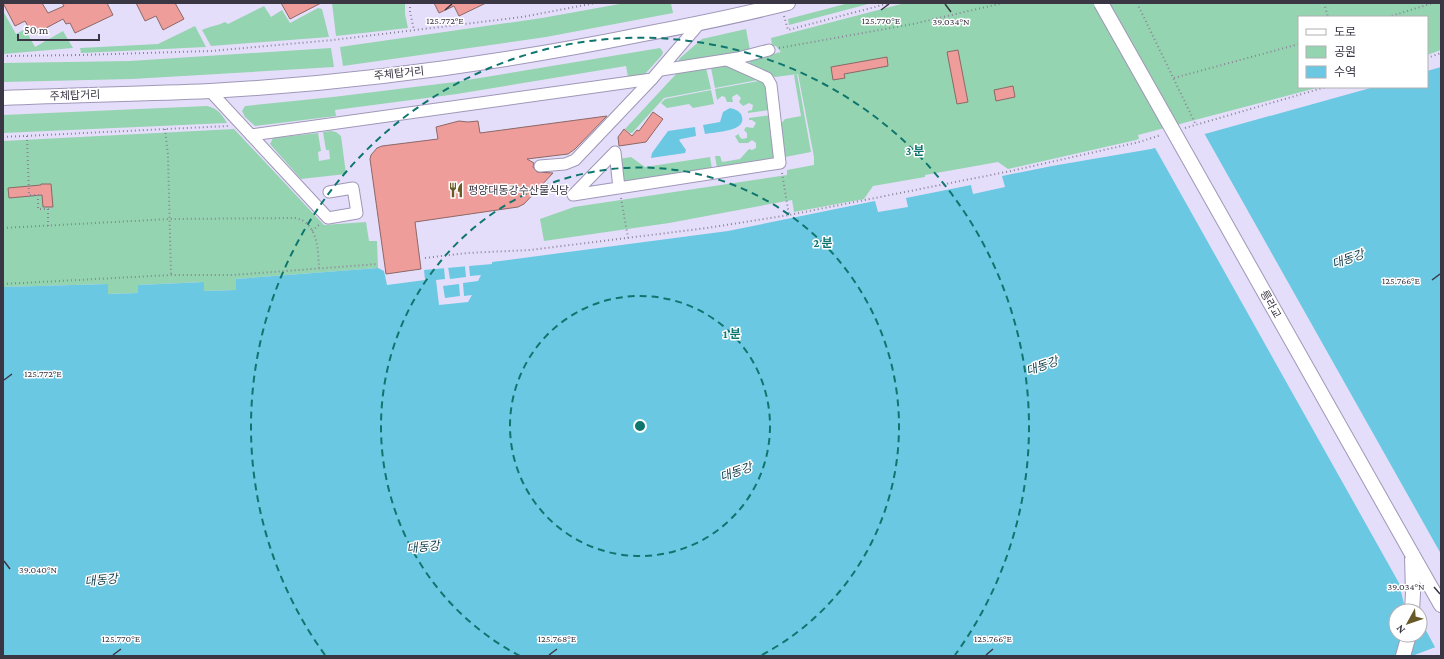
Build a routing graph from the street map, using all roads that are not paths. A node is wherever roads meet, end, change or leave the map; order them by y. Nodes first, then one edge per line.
1 (1101, 3) edge
2 (785, 4) edge
3 (700, 23) junction
4 (769, 50) road end
5 (727, 60) junction
6 (661, 70) junction
7 (652, 79) junction
8 (210, 91) junction
9 (3, 98) edge
10 (251, 135) junction
11 (540, 166) dead end
12 (619, 188) junction
13 (329, 192) dead end
14 (1412, 554) junction
15 (1412, 603) edge
16 (1441, 605) edge
17 (1407, 643) edge
18 (1403, 656) edge

1 - 14 main road, 릉라교, bridge
2 - 3 main road, 주체탑거리
3 - 6 lane
3 - 8 main road, 주체탑거리
4 - 5 lane
5 - 6 lane
5 - 12 lane
6 - 7 lane
7 - 10 lane
7 - 11 lane
8 - 9 main road, 주체탑거리
8 - 10 lane
10 - 13 lane
12 - 12 lane
14 - 15 main road
14 - 16 main road, 릉라교
17 - 18 main road

